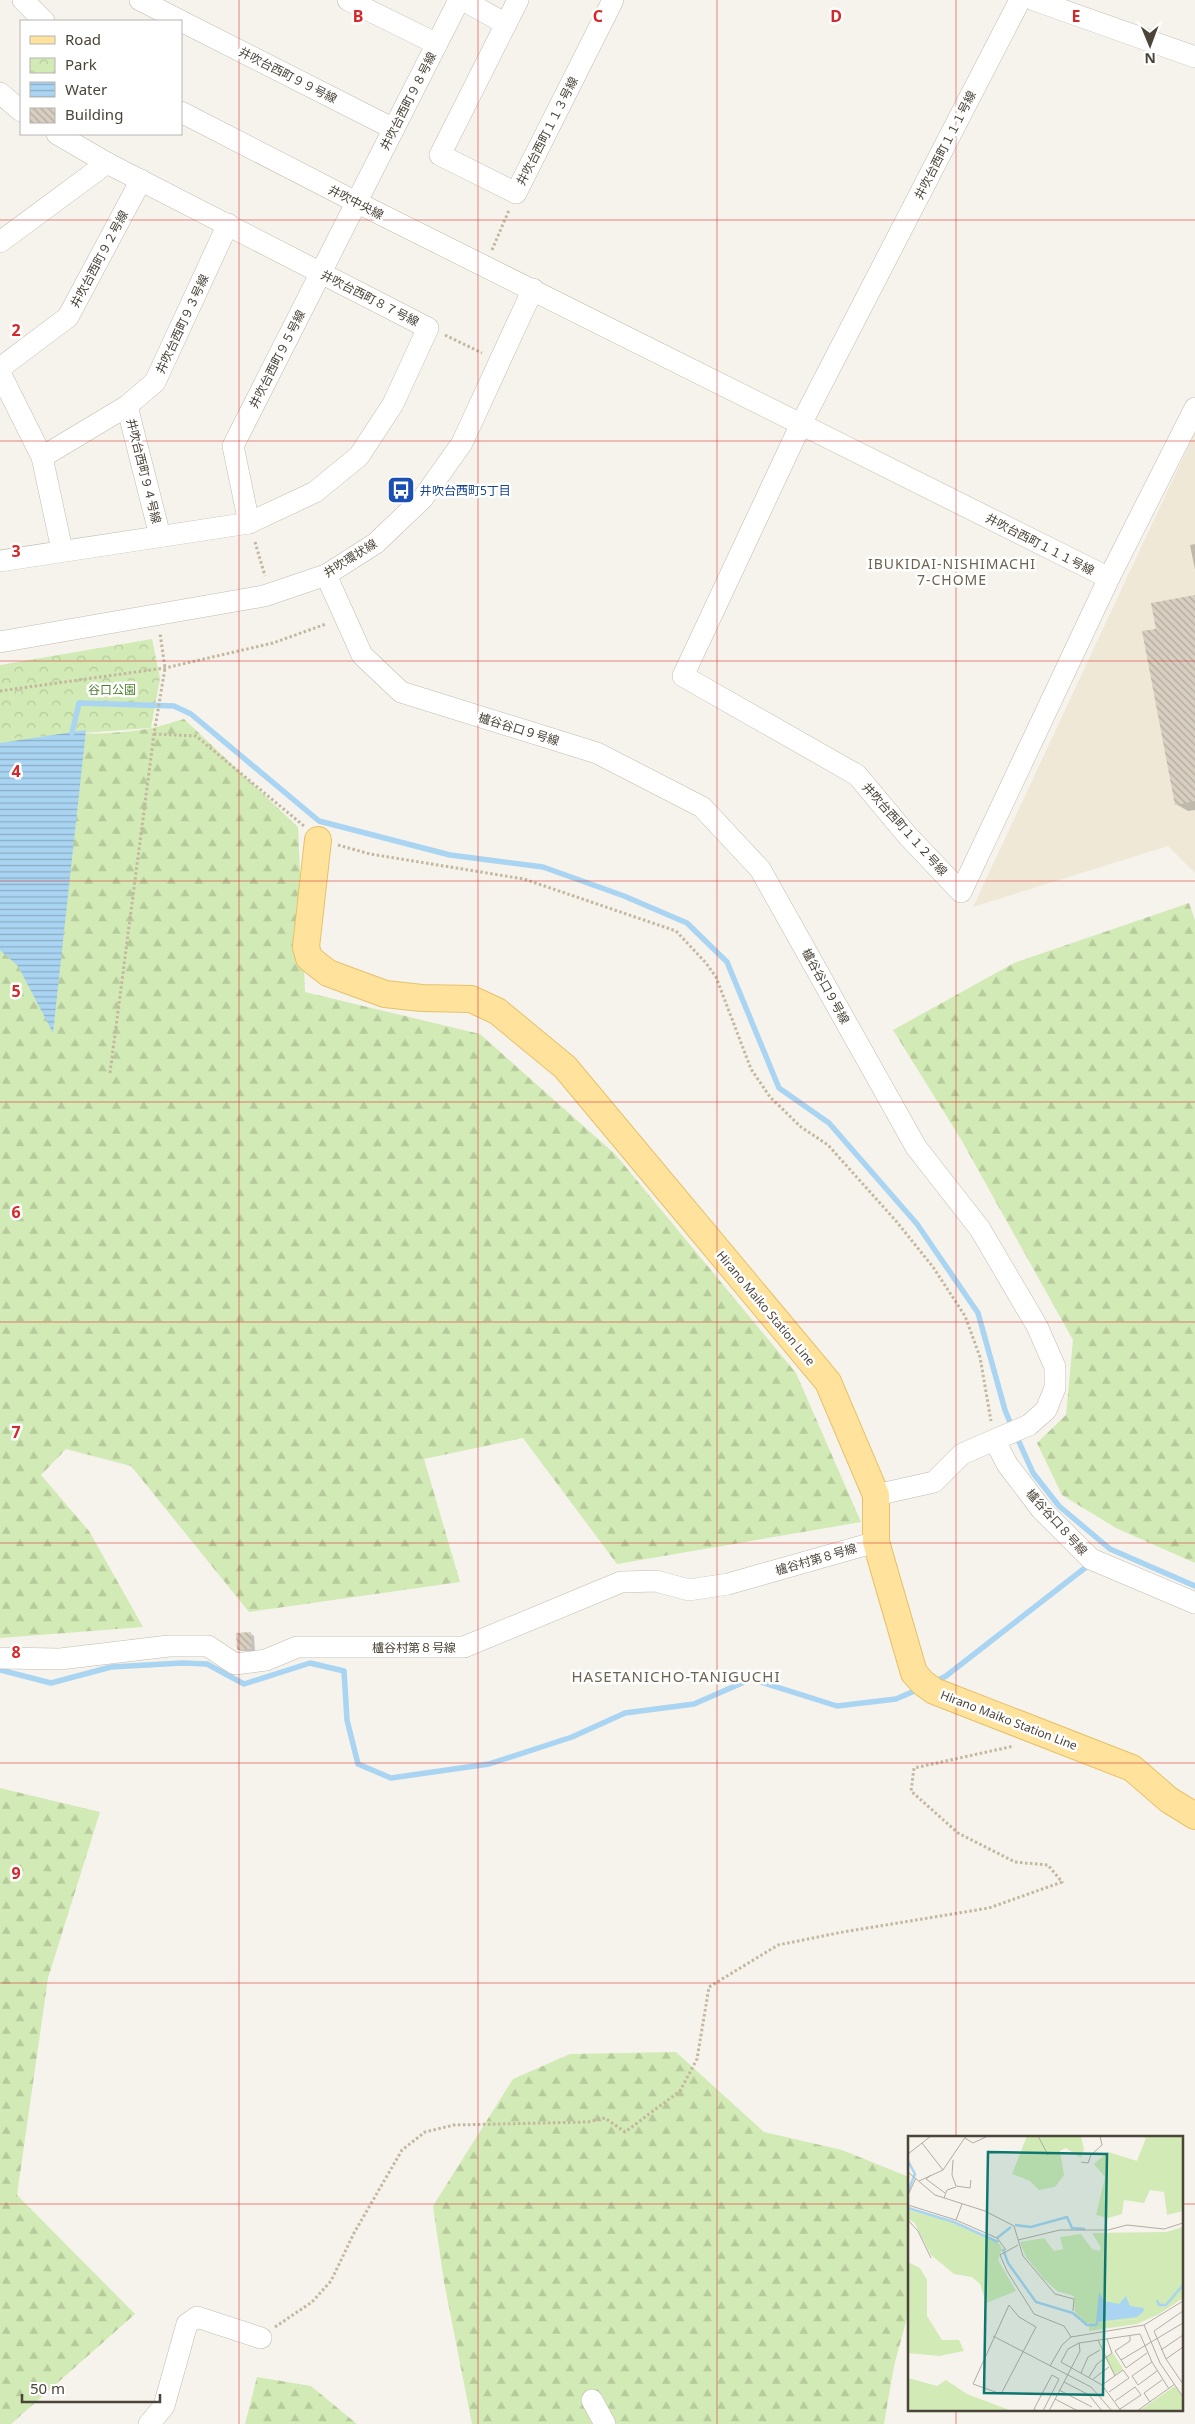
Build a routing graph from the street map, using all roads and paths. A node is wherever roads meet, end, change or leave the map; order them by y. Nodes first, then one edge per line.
1 (23, 0) edge
2 (140, 0) edge
3 (348, 0) edge
4 (461, 0) edge
5 (518, 0) edge
6 (613, 0) edge
7 (1020, 0) edge
8 (1034, 0) edge
9 (43, 20) edge
10 (179, 20) edge
11 (182, 22) edge
12 (506, 24) junction
13 (437, 44) junction
14 (1195, 57) edge
15 (182, 113) edge
16 (394, 129) junction
17 (59, 135) edge
18 (107, 163) junction
19 (141, 180) junction
20 (516, 193) junction
21 (356, 202) junction
22 (228, 224) junction
23 (0, 242) edge
24 (485, 266) junction
25 (321, 273) junction
26 (533, 289) junction
27 (428, 328) junction
28 (499, 362) junction
29 (0, 368) edge
30 (0, 373) edge
31 (127, 406) junction
32 (1195, 408) edge
33 (801, 424) junction
34 (42, 457) junction
35 (249, 523) junction
36 (160, 536) junction
37 (62, 550) junction
38 (0, 561) edge
39 (326, 575) junction
40 (1108, 578) junction
41 (270, 594) junction
42 (158, 615) junction
43 (345, 616) junction
44 (0, 642) edge
45 (165, 668) junction
46 (0, 691) edge
47 (154, 734) junction
48 (318, 840) junction
49 (110, 1073) dead end
50 (1010, 1434) junction
51 (876, 1495) junction
52 (876, 1542) junction
53 (1195, 1603) edge
54 (0, 1658) edge
55 (1017, 1745) dead end
56 (1195, 1816) edge
57 (261, 2338) joint
58 (592, 2400) dead end
59 (149, 2424) edge
60 (605, 2424) edge

1 - 9 street
2 - 10 street, 井吹台西町９９号線
3 - 13 street
4 - 12 street
4 - 13 street, 井吹台西町９８号線
5 - 12 street, 井吹台西町１１３号線
6 - 20 street, 井吹台西町１１３号線
7 - 33 street, 井吹台西町１１１号線
8 - 14 street
11 - 16 street, 井吹台西町９９号線
12 - 20 street, 井吹台西町１１３号線
13 - 16 street, 井吹台西町９８号線
15 - 21 street, 井吹中央線
16 - 21 street, 井吹台西町９８号線
17 - 18 street, 井吹台西町８７号線
18 - 19 street, 井吹台西町８７号線
18 - 23 street
19 - 22 street, 井吹台西町８７号線
19 - 29 street, 井吹台西町９２号線
20 - 24 path
21 - 24 street, 井吹中央線
21 - 25 street, 井吹台西町９５号線
22 - 25 street, 井吹台西町８７号線
22 - 31 street, 井吹台西町９３号線
24 - 26 street, 井吹中央線
25 - 27 street, 井吹台西町８７号線
25 - 35 street, 井吹台西町９５号線
26 - 28 street, 井吹環状線
26 - 33 street, 井吹台西町１１１号線
27 - 28 path
27 - 35 street, 井吹台西町８７号線
28 - 39 street, 井吹環状線
30 - 34 street
31 - 34 street, 井吹台西町９３号線
31 - 36 street, 井吹台西町９４号線
32 - 40 street, 井吹台西町１１１号線
33 - 40 street, 井吹台西町１１１号線
33 - 40 street, 井吹台西町１１２号線
34 - 37 street
35 - 36 street, 井吹台西町８７号線
35 - 41 path
36 - 37 street, 井吹台西町８７号線
37 - 38 street, 井吹台西町８７号線
39 - 41 street, 井吹環状線
39 - 43 street, 櫨谷谷口９号線
41 - 42 street, 井吹環状線
42 - 44 street, 井吹環状線
42 - 45 path
43 - 45 path
43 - 50 street, 櫨谷谷口９号線
45 - 46 path
45 - 47 path
47 - 48 path
47 - 49 path
48 - 50 path
48 - 51 main road, Hirano Maiko Station Line
50 - 51 street, 櫨谷谷口９号線
50 - 53 street, 櫨谷谷口８号線
51 - 52 main road, Hirano Maiko Station Line
52 - 54 street, 櫨谷村第８号線
52 - 56 main road, Hirano Maiko Station Line
55 - 57 path
57 - 59 street
58 - 60 street

